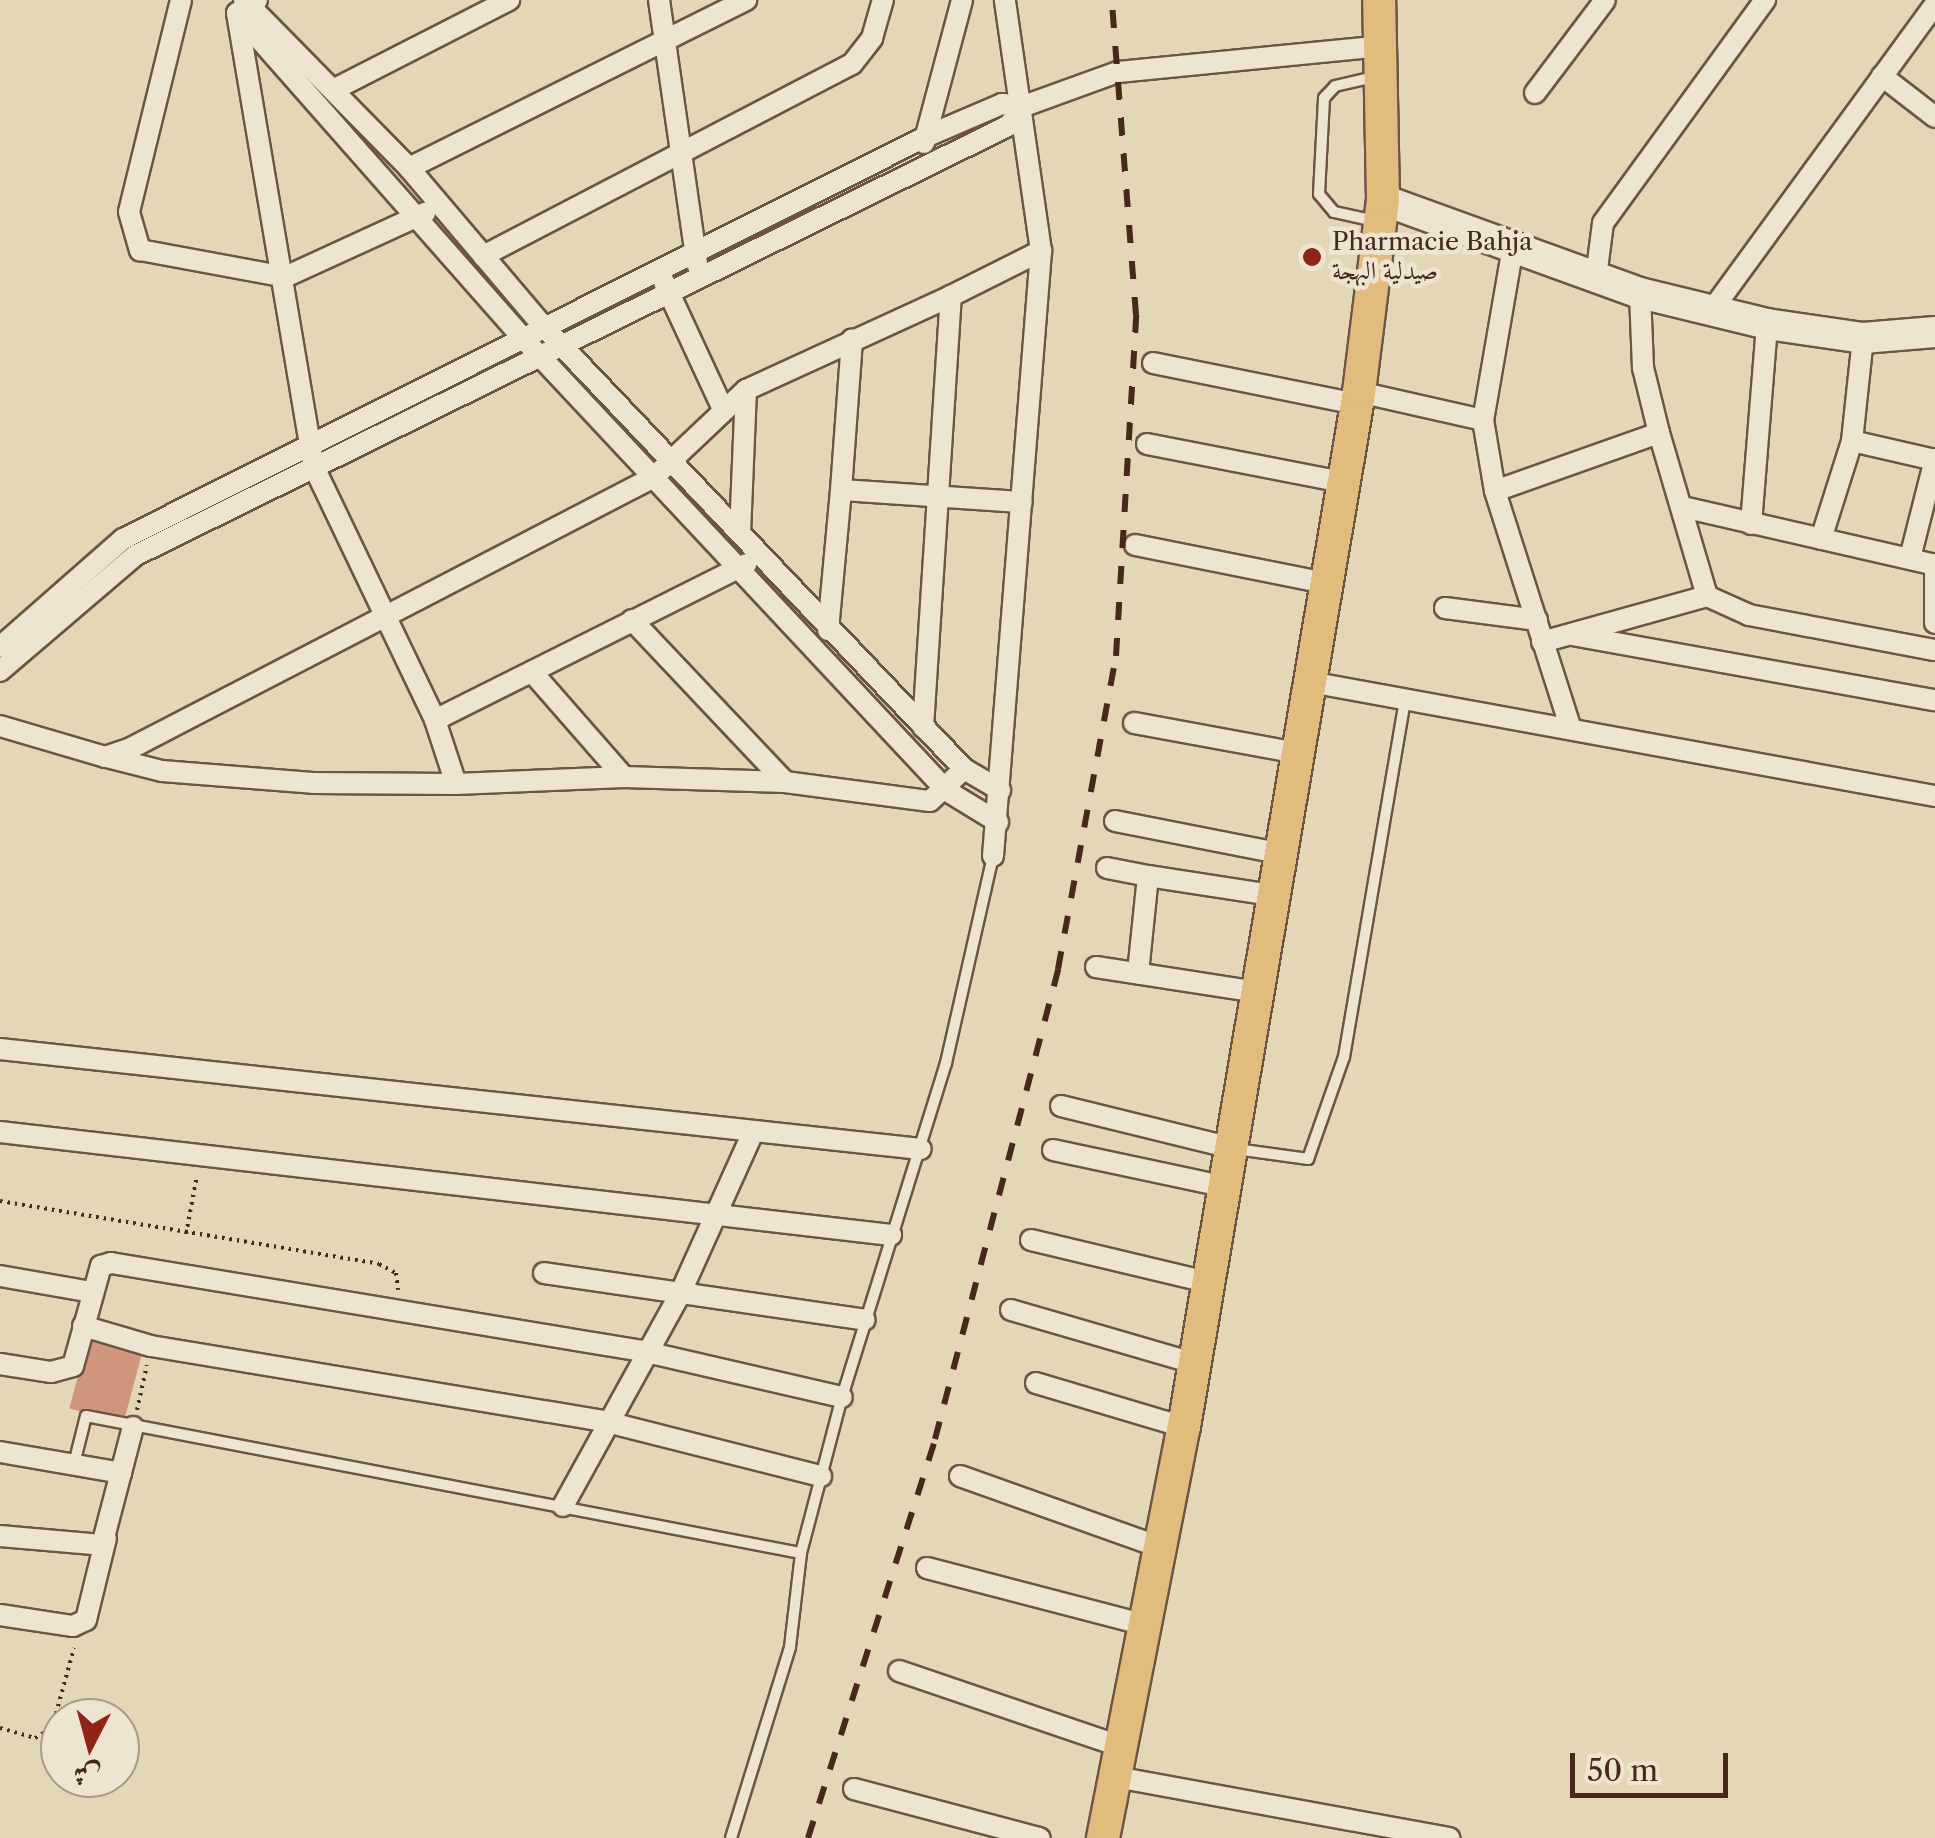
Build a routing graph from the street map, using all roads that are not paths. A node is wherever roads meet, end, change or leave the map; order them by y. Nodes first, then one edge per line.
1 (181, 0) edge
2 (509, 0) edge
3 (659, 0) edge
4 (746, 0) edge
5 (882, 0) edge
6 (962, 0) edge
7 (1005, 0) edge
8 (1379, 0) edge
9 (1604, 0) edge
10 (1766, 0) edge
11 (245, 3) edge
12 (1935, 4) edge
13 (666, 45) junction
14 (1383, 60) junction
15 (1882, 76) junction
16 (332, 90) junction
17 (1535, 92) dead end
18 (1024, 106) junction
19 (1935, 117) edge
20 (925, 137) junction
21 (684, 158) junction
22 (918, 164) junction
23 (409, 168) junction
24 (1382, 211) junction
25 (426, 213) junction
26 (1514, 247) junction
27 (1041, 251) junction
28 (695, 253) junction
29 (483, 256) junction
30 (658, 270) junction
31 (698, 275) junction
32 (284, 277) junction
33 (1596, 277) junction
34 (668, 290) junction
35 (1640, 293) junction
36 (951, 296) junction
37 (1712, 310) junction
38 (1767, 324) junction
39 (543, 326) junction
40 (1935, 332) edge
41 (522, 337) junction
42 (1863, 338) junction
43 (852, 339) junction
44 (562, 343) junction
45 (539, 356) junction
46 (1153, 364) dead end
47 (746, 390) junction
48 (1358, 398) junction
49 (722, 407) junction
50 (1483, 420) junction
51 (1659, 433) junction
52 (1852, 441) junction
53 (311, 444) junction
54 (1147, 444) dead end
55 (1935, 460) edge
56 (672, 462) junction
57 (314, 467) junction
58 (654, 477) junction
59 (1342, 482) junction
60 (840, 490) junction
61 (1495, 492) junction
62 (942, 494) junction
63 (1022, 502) junction
64 (1687, 508) junction
65 (1750, 524) junction
66 (740, 531) junction
67 (1821, 539) junction
68 (1135, 545) dead end
69 (761, 556) junction
70 (1910, 558) junction
71 (1935, 564) edge
72 (738, 568) junction
73 (1326, 584) junction
74 (1707, 596) junction
75 (1444, 608) dead end
76 (388, 620) junction
77 (632, 620) junction
78 (1537, 620) junction
79 (1935, 623) edge
80 (828, 624) junction
81 (1572, 635) junction
82 (1542, 642) junction
83 (0, 647) edge
84 (1935, 650) edge
85 (825, 654) junction
86 (0, 671) edge
87 (532, 672) junction
88 (1310, 682) junction
89 (1405, 699) junction
90 (1935, 700) edge
91 (435, 720) junction
92 (923, 722) junction
93 (1134, 723) dead end
94 (0, 726) edge
95 (1571, 729) junction
96 (1297, 753) junction
97 (105, 756) junction
98 (919, 759) junction
99 (964, 770) junction
100 (624, 777) junction
101 (785, 782) junction
102 (456, 784) junction
103 (1000, 790) junction
104 (947, 791) junction
105 (1935, 796) edge
106 (1115, 820) dead end
107 (998, 822) junction
108 (1278, 854) junction
109 (993, 856) joint
110 (1107, 868) dead end
111 (1148, 876) junction
112 (1271, 894) junction
113 (1096, 967) dead end
114 (1138, 973) junction
115 (1258, 992) junction
116 (0, 1050) edge
117 (1061, 1106) dead end
118 (0, 1132) edge
119 (751, 1137) junction
120 (1232, 1148) junction
121 (922, 1150) junction
122 (1053, 1150) dead end
123 (1222, 1186) junction
124 (719, 1216) junction
125 (891, 1235) junction
126 (1031, 1240) dead end
127 (544, 1273) dead end
128 (0, 1276) edge
129 (1207, 1282) junction
130 (92, 1292) junction
131 (680, 1294) junction
132 (1011, 1310) dead end
133 (865, 1320) junction
134 (83, 1326) junction
135 (642, 1351) junction
136 (1193, 1363) junction
137 (0, 1364) edge
138 (1036, 1383) dead end
139 (842, 1397) junction
140 (603, 1421) junction
141 (133, 1427) junction
142 (1184, 1427) junction
143 (0, 1452) edge
144 (74, 1464) junction
145 (121, 1473) junction
146 (821, 1476) junction
147 (960, 1476) dead end
148 (562, 1506) junction
149 (0, 1536) edge
150 (106, 1538) junction
151 (1162, 1548) junction
152 (801, 1553) junction
153 (928, 1568) dead end
154 (0, 1615) edge
155 (1142, 1624) junction
156 (899, 1671) dead end
157 (1119, 1762) junction
158 (854, 1789) dead end
159 (731, 1838) edge
160 (1040, 1838) edge
161 (1104, 1838) edge
162 (1450, 1838) edge

1 - 32 street
2 - 16 street
3 - 13 street
4 - 13 street
5 - 21 street
6 - 20 street
7 - 18 street
8 - 14 main road
9 - 17 street
10 - 33 street
11 - 16 street
11 - 25 street
11 - 32 street
12 - 15 street
13 - 21 street
13 - 23 street
14 - 18 street
14 - 24 main road
14 - 24 lane
15 - 19 street
15 - 37 street
16 - 23 street
18 - 20 street
18 - 22 street
18 - 27 street
20 - 22 street
20 - 28 street
21 - 28 street
21 - 29 street
22 - 31 street
23 - 25 street
24 - 26 street
24 - 48 main road
25 - 29 street
25 - 32 street
25 - 41 street
26 - 33 street
26 - 50 street
27 - 36 street
27 - 63 street
28 - 30 street
28 - 31 street
29 - 39 street
30 - 34 street
30 - 39 street
31 - 34 street
32 - 53 street
33 - 35 street
34 - 44 street
34 - 49 street
35 - 37 street
35 - 51 street
36 - 43 street
36 - 62 street
37 - 38 street
38 - 42 street
38 - 65 street
39 - 41 street
39 - 44 street
40 - 42 street
41 - 45 street
41 - 53 street
42 - 52 street
43 - 47 street
43 - 60 street
44 - 45 street
44 - 56 street
45 - 57 street
45 - 58 street
46 - 48 street
47 - 49 street
47 - 66 street
48 - 50 street
48 - 59 main road
49 - 56 street
50 - 61 street
51 - 61 street
51 - 64 street
52 - 55 street
52 - 67 street
53 - 57 street
53 - 83 street
54 - 59 street
55 - 70 street
56 - 58 street
56 - 66 street
57 - 76 street
57 - 86 street
58 - 72 street
58 - 76 street
59 - 73 main road
60 - 62 street
60 - 80 street
61 - 78 street
62 - 63 street
62 - 92 street
63 - 103 street
64 - 65 street
64 - 74 street
65 - 67 street
66 - 69 street
67 - 70 street
68 - 73 street
69 - 72 street
69 - 80 street
70 - 71 street
71 - 79 street
72 - 77 street
72 - 85 street
73 - 88 main road
74 - 81 street
74 - 84 street
75 - 78 street
76 - 91 street
76 - 97 street
77 - 87 street
77 - 101 street
78 - 82 street
80 - 85 street
80 - 92 street
81 - 82 street
81 - 90 street
82 - 95 street
85 - 98 street
87 - 91 street
87 - 100 street
88 - 89 street
88 - 96 main road
89 - 95 street
89 - 120 lane
91 - 102 street
92 - 98 street
92 - 99 street
93 - 96 street
94 - 97 street
95 - 105 street
96 - 108 main road
97 - 102 street
98 - 104 street
99 - 103 street
99 - 104 street
100 - 101 street
100 - 102 street
101 - 104 street
103 - 107 street
104 - 107 street
106 - 108 street
107 - 109 street
108 - 112 main road
109 - 121 lane
110 - 111 street
111 - 112 street
111 - 114 street
112 - 115 main road
113 - 114 street
114 - 115 street
115 - 120 main road
116 - 119 street
117 - 120 street
118 - 124 street
119 - 121 street
119 - 124 street
120 - 123 main road
121 - 125 lane
122 - 123 street
123 - 129 main road
124 - 125 street
124 - 131 street
125 - 133 lane
126 - 129 street
127 - 131 street
128 - 130 street
129 - 136 main road
130 - 134 street
130 - 135 street
131 - 133 street
131 - 135 street
132 - 136 street
133 - 139 lane
134 - 137 street
134 - 140 street
135 - 139 street
135 - 140 street
136 - 142 main road
138 - 142 street
139 - 146 lane
140 - 146 street
140 - 148 street
141 - 144 lane
141 - 145 street
141 - 148 lane
142 - 151 main road
143 - 144 street
144 - 145 street
145 - 150 street
146 - 152 lane
147 - 151 street
148 - 152 lane
149 - 150 street
150 - 154 street
151 - 155 main road
152 - 159 lane
153 - 155 street
155 - 157 main road
156 - 157 street
157 - 161 main road
157 - 162 street
158 - 160 street

